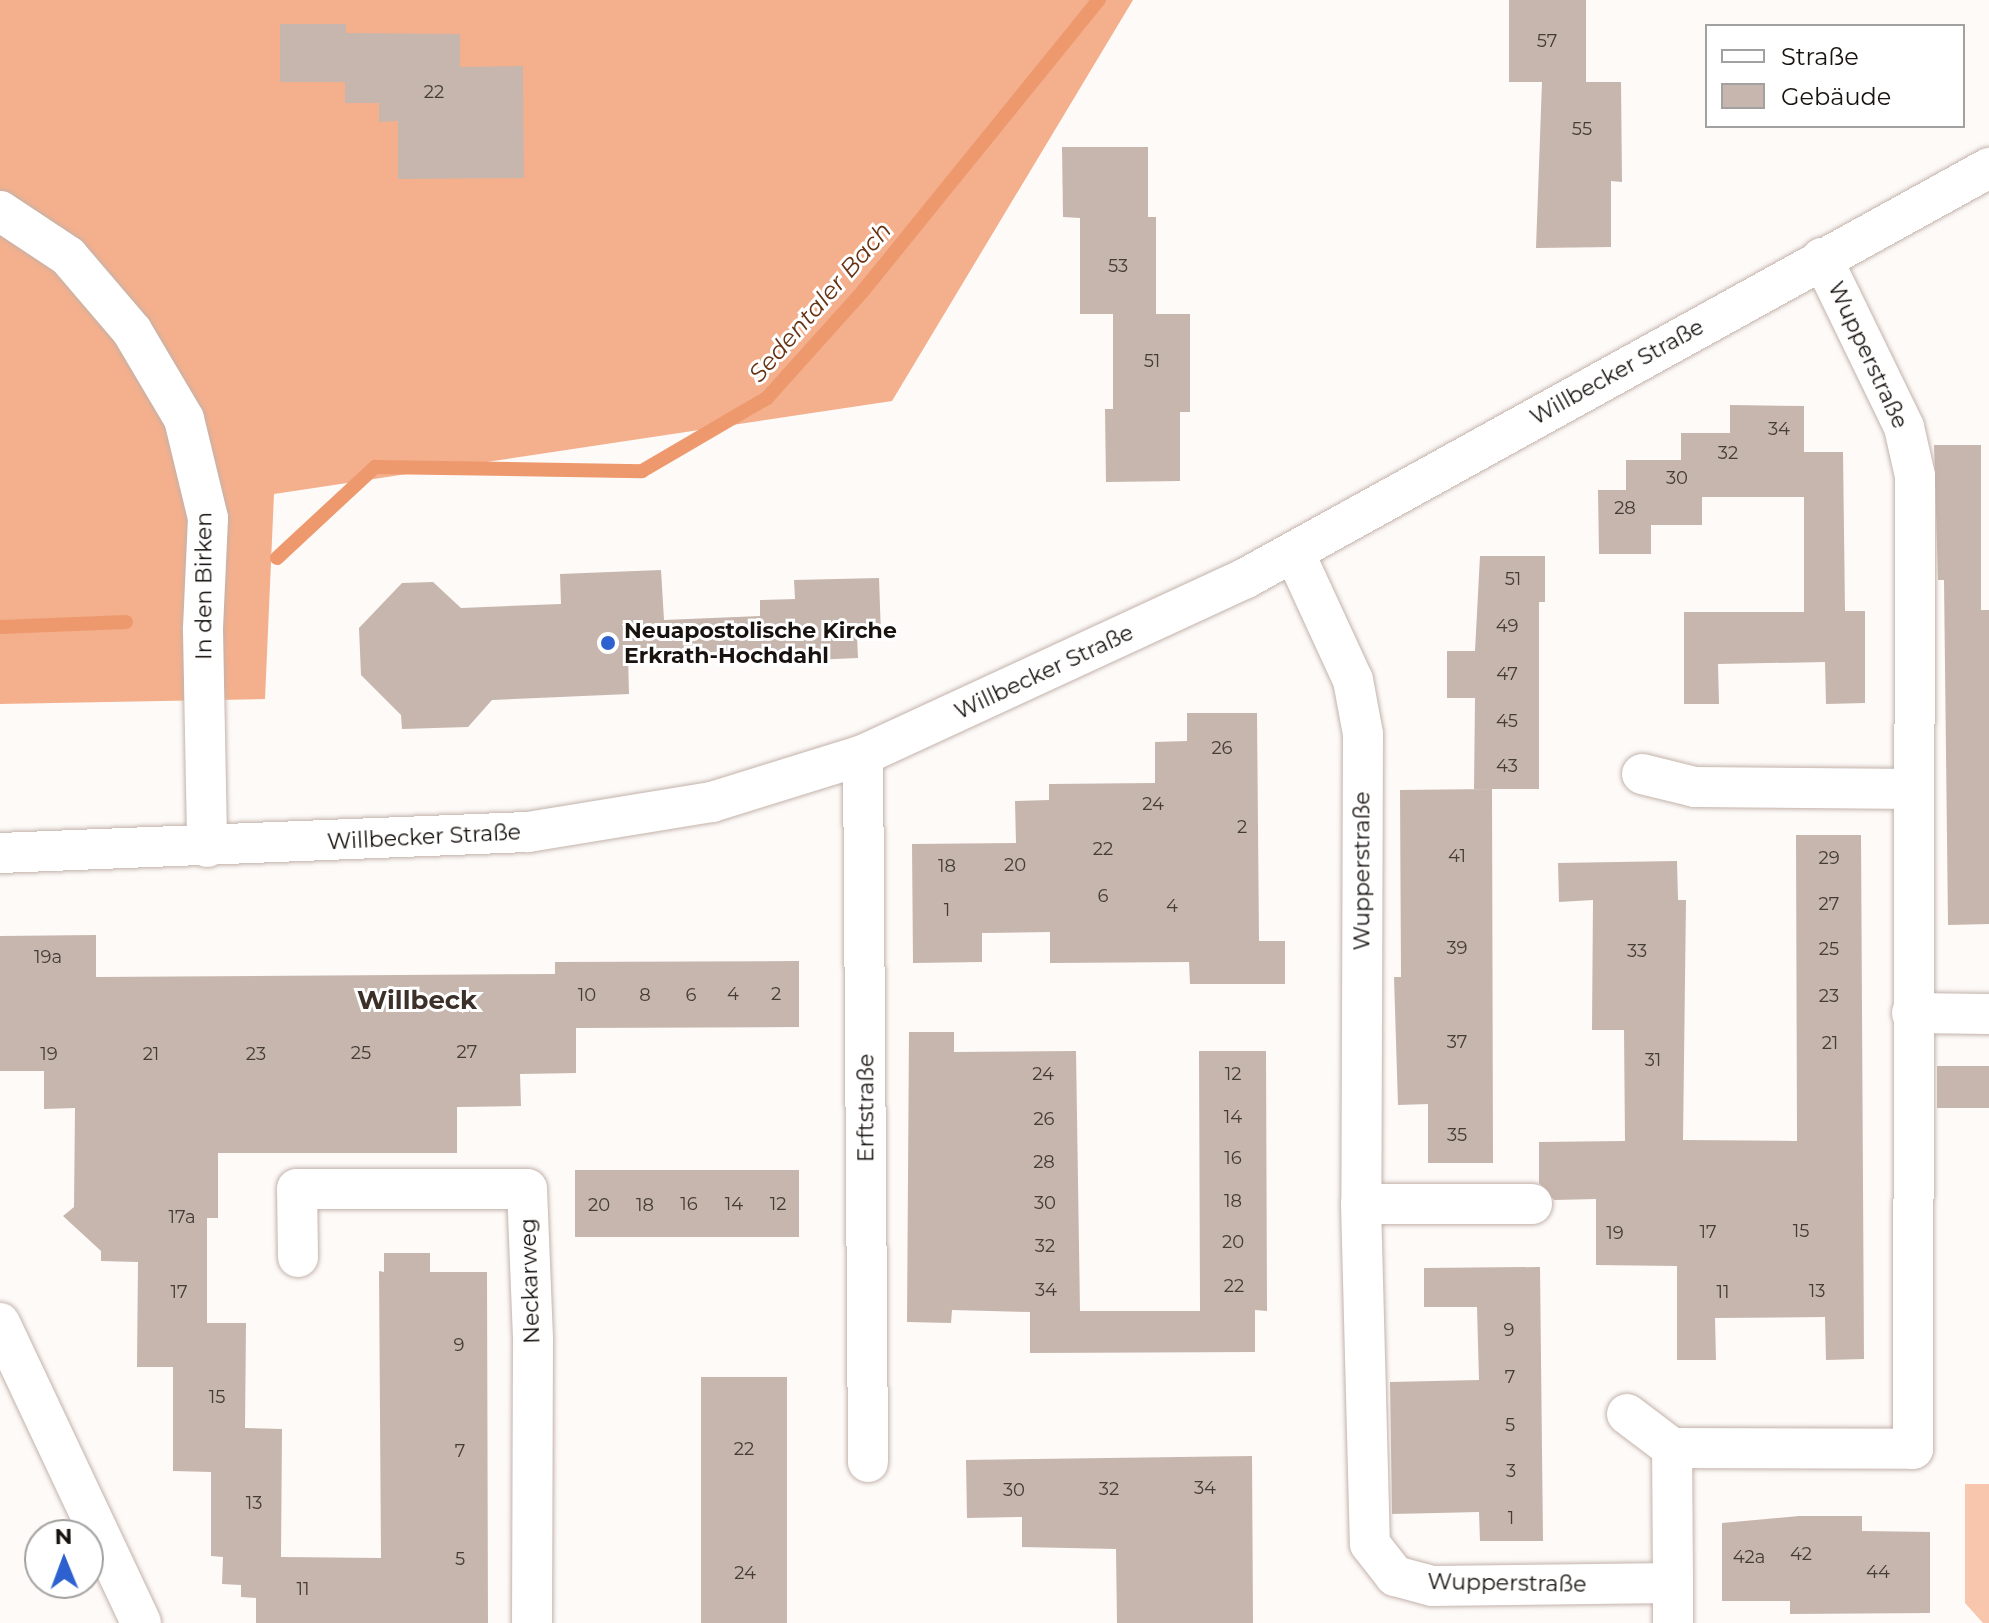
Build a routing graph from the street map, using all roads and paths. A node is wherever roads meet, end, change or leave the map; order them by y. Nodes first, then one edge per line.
1 (1989, 168) edge
2 (0, 211) edge
3 (1822, 258) junction
4 (1294, 552) junction
5 (863, 755) junction
6 (1642, 774) dead end
7 (1914, 789) junction
8 (207, 847) junction
9 (0, 853) edge
10 (1912, 1013) junction
11 (1989, 1014) edge
12 (1361, 1204) junction
13 (1532, 1204) dead end
14 (298, 1257) dead end
15 (0, 1323) edge
16 (1627, 1414) dead end
17 (1672, 1448) junction
18 (868, 1462) dead end
19 (1673, 1583) junction
20 (125, 1618) edge
21 (532, 1623) edge
22 (1673, 1623) edge

1 - 3 street, Willbecker Straße
2 - 8 street, In den Birken
3 - 4 street, Willbecker Straße
3 - 7 street, Wupperstraße
4 - 5 street, Willbecker Straße
4 - 12 street, Wupperstraße
5 - 8 street, Willbecker Straße
5 - 18 street, Erftstraße
6 - 7 street
7 - 10 street, Wupperstraße
8 - 9 street, Willbecker Straße
10 - 11 street
10 - 17 street, Wupperstraße
12 - 13 street
12 - 19 street, Wupperstraße
14 - 21 street, Neckarweg
15 - 20 street
16 - 17 street
17 - 19 street
19 - 22 street

